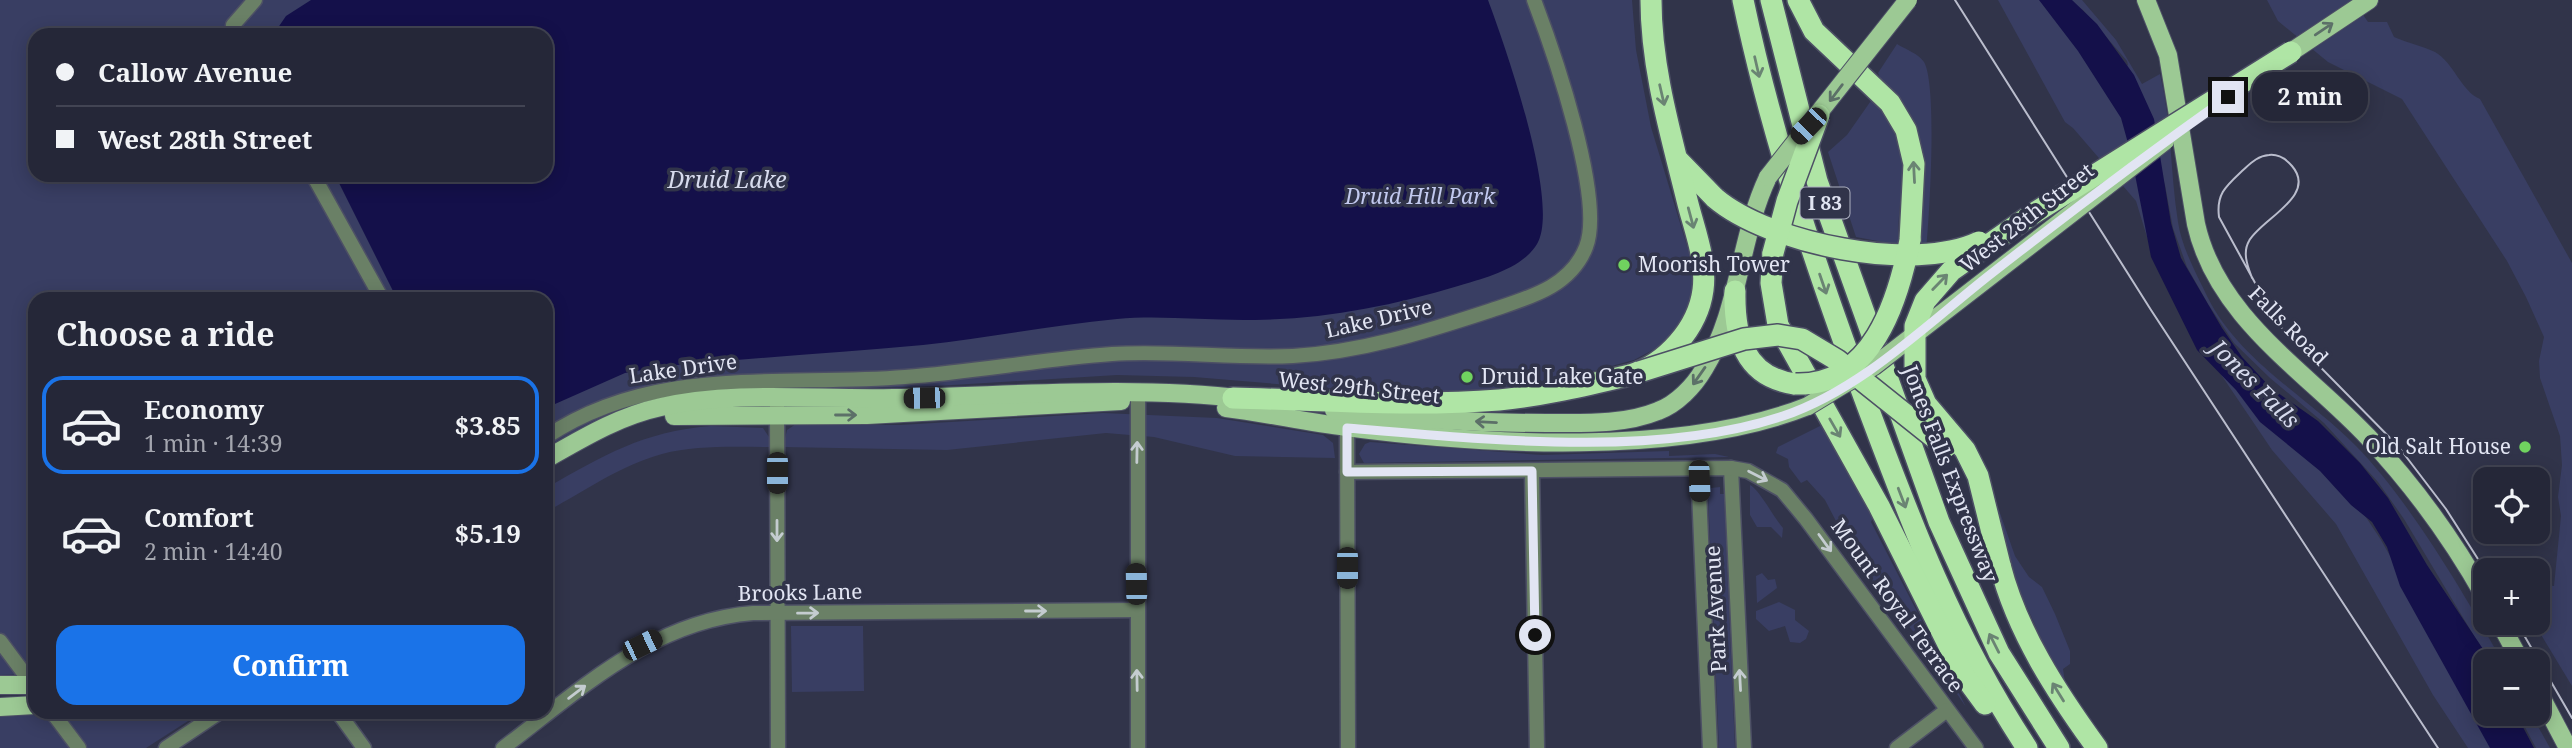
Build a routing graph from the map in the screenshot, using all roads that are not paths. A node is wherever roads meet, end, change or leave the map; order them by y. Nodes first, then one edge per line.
1 (255, 0) edge
2 (1534, 0) edge
3 (1651, 0) edge
4 (1742, 0) edge
5 (1798, 0) edge
6 (1908, 0) edge
7 (2146, 0) edge
8 (2363, 3) edge
9 (1773, 8) edge
10 (233, 28) edge
11 (2291, 52) junction
12 (1819, 115) junction
13 (1679, 161) junction
14 (317, 182) edge
15 (2031, 215) junction
16 (1910, 240) junction
17 (1735, 291) junction
18 (378, 292) edge
19 (1874, 366) junction
20 (1634, 373) junction
21 (1233, 398) junction
22 (1138, 401) junction
23 (777, 407) junction
24 (1347, 428) junction
25 (553, 433) edge
26 (553, 455) edge
27 (553, 467) edge
28 (1698, 468) junction
29 (1731, 468) junction
30 (1532, 471) junction
31 (1347, 472) junction
32 (2000, 565) junction
33 (2473, 578) edge
34 (1137, 610) junction
35 (777, 613) junction
36 (0, 641) edge
37 (28, 678) edge
38 (0, 685) edge
39 (28, 686) edge
40 (28, 705) edge
41 (0, 707) edge
42 (1947, 710) junction
43 (553, 711) edge
44 (2550, 714) edge
45 (56, 719) edge
46 (210, 719) edge
47 (343, 719) edge
48 (542, 719) edge
49 (79, 748) edge
50 (166, 748) edge
51 (365, 748) edge
52 (503, 748) edge
53 (778, 748) edge
54 (1138, 748) edge
55 (1348, 748) edge
56 (1537, 748) edge
57 (1710, 748) edge
58 (1744, 748) edge
59 (1897, 748) edge
60 (1976, 748) edge
61 (2025, 748) edge
62 (2059, 748) edge
63 (2097, 748) edge
64 (2568, 748) edge

1 - 10 street
2 - 25 street, Lake Drive
3 -> 13 highway
4 -> 61 highway, I 83
16 -> 5 highway
6 -> 12 main road, West 29th Street, bridge
7 - 33 main road, Falls Road
11 -> 8 main road, West 28th Street
62 -> 9 highway, Jones Falls Expressway / I 83
11 - 15 highway, bridge
11 - 19 main road, West 28th Street, bridge
12 - 17 main road, West 29th Street, bridge
12 -> 61 highway, bridge
13 - 15 highway, bridge
13 -> 20 highway, bridge
14 - 18 street
32 -> 15 highway, bridge
16 - 17 highway, bridge
16 - 19 highway, bridge
17 -> 21 main road, West 29th Street
19 - 24 main road, West 28th Street, bridge
20 - 21 highway
20 - 32 highway, bridge
21 - 23 main road, West 29th Street
23 -> 22 main road, West 28th Street
22 - 24 main road, West 28th Street
34 -> 22 street
23 - 26 main road
23 - 27 main road
23 -> 35 street
24 - 31 street
28 - 29 street
28 - 30 street
28 - 57 street, Park Avenue
29 -> 42 street, Mount Royal Terrace
58 -> 29 street, Park Avenue
30 - 31 street
30 - 56 street
31 - 55 street
63 -> 32 highway
35 -> 34 street, Brooks Lane
54 -> 34 street
43 -> 35 street, Brooks Lane
35 - 53 street
36 - 37 street
38 - 39 main road
40 - 41 main road
42 - 59 street
42 - 60 street, Mount Royal Terrace
44 - 64 main road
45 - 49 street
46 - 50 street
47 - 51 street
52 -> 48 street, Brooks Lane

